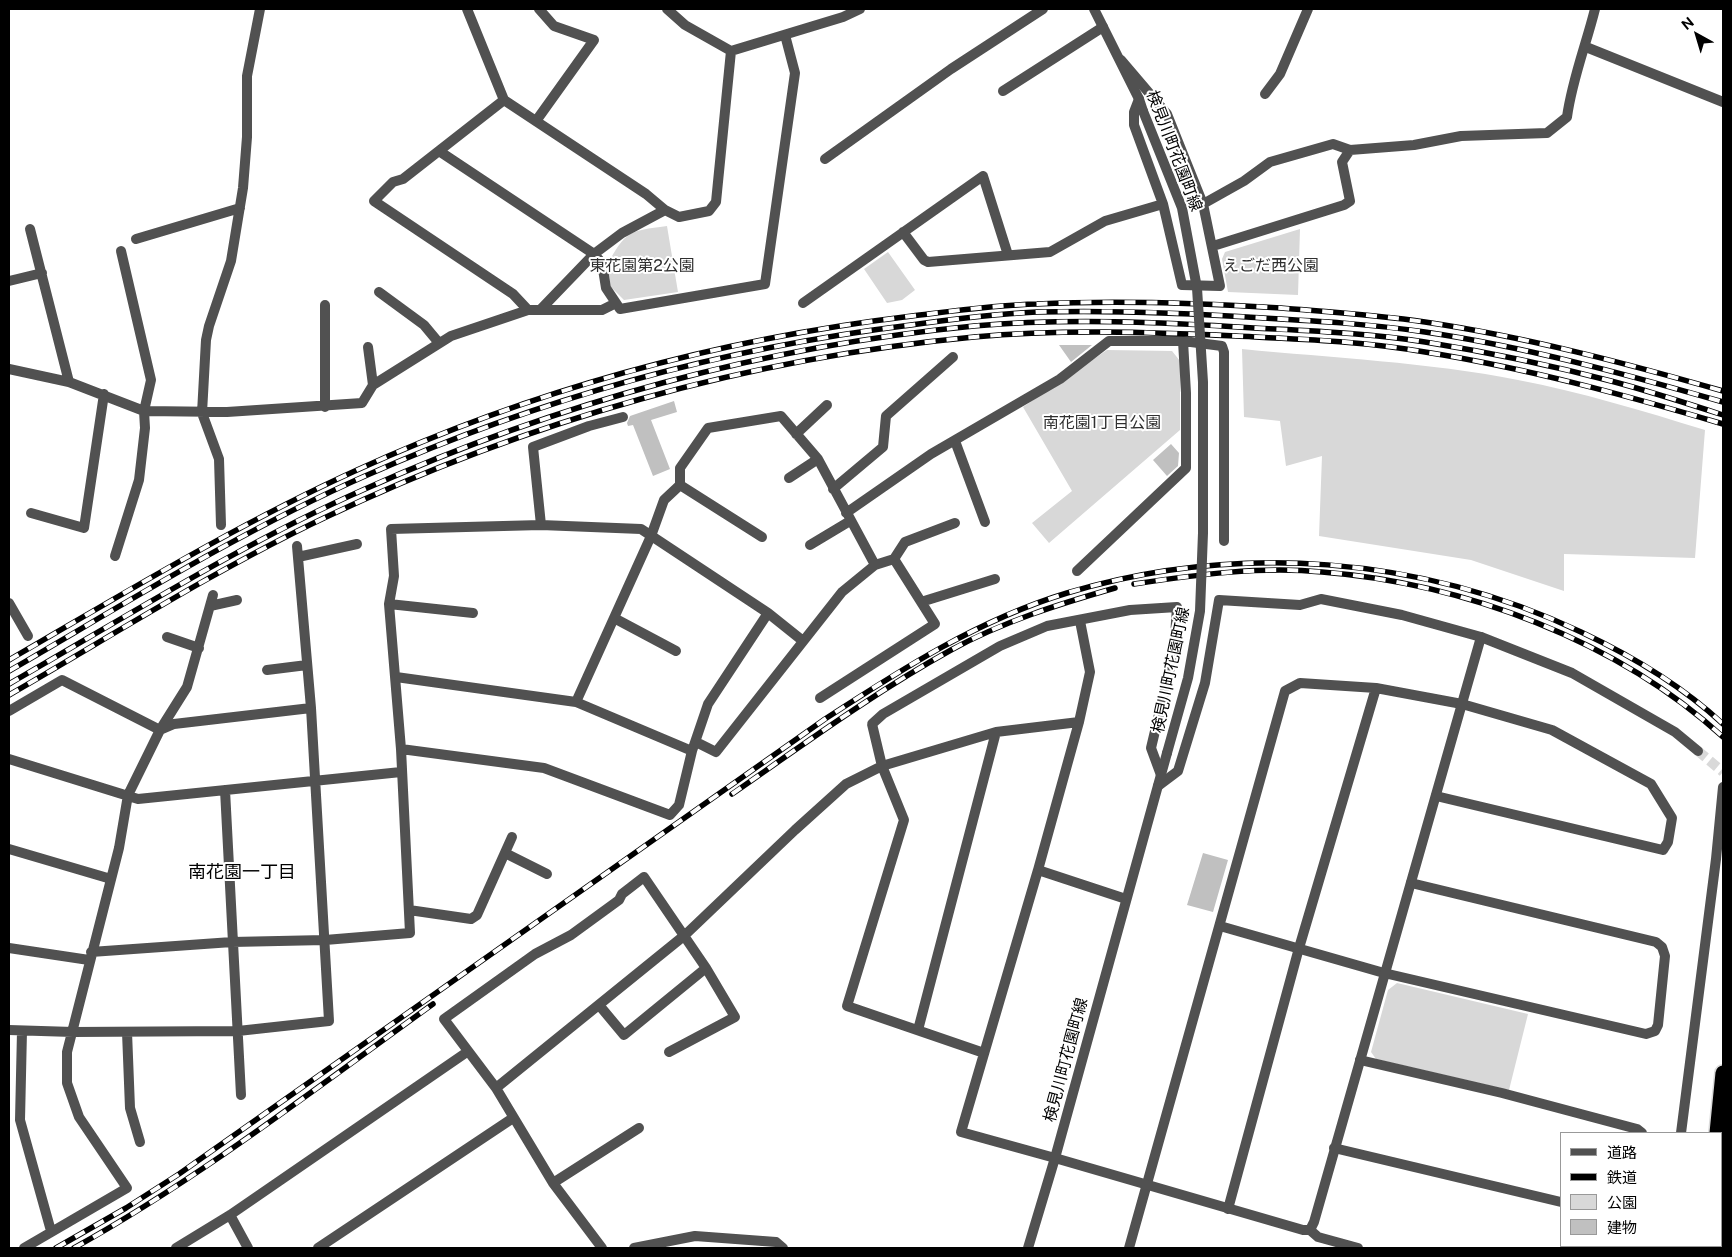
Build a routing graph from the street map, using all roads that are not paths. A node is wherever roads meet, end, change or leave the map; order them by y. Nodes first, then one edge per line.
1 (260, 9) edge
2 (467, 9) edge
3 (539, 9) edge
4 (667, 9) edge
5 (860, 9) edge
6 (1044, 9) edge
7 (1094, 9) edge
8 (1308, 9) edge
9 (1595, 9) edge
10 (842, 13) edge
11 (1103, 27) junction
12 (785, 35) junction
13 (1586, 47) junction
14 (730, 51) junction
15 (1119, 58) junction
16 (1003, 91) dead end
17 (1265, 94) dead end
18 (1139, 98) junction
19 (504, 100) junction
20 (1723, 102) edge
21 (536, 121) junction
22 (439, 150) junction
23 (1350, 150) junction
24 (825, 159) dead end
25 (1163, 204) junction
26 (1203, 204) junction
27 (240, 208) junction
28 (665, 210) junction
29 (30, 228) dead end
30 (903, 232) junction
31 (136, 239) dead end
32 (1213, 246) junction
33 (121, 251) dead end
34 (594, 254) junction
35 (1008, 255) junction
36 (42, 273) junction
37 (9, 280) edge
38 (379, 292) dead end
39 (616, 303) junction
40 (803, 303) dead end
41 (325, 306) dead end
42 (542, 309) junction
43 (528, 310) junction
44 (1183, 341) junction
45 (439, 343) junction
46 (368, 347) dead end
47 (953, 357) dead end
48 (9, 369) edge
49 (69, 382) junction
50 (373, 384) junction
51 (104, 394) junction
52 (828, 405) dead end
53 (325, 406) junction
54 (144, 411) junction
55 (202, 413) junction
56 (623, 417) dead end
57 (796, 434) junction
58 (955, 441) junction
59 (818, 459) junction
60 (789, 478) dead end
61 (680, 485) junction
62 (833, 489) junction
63 (31, 513) dead end
64 (848, 517) junction
65 (985, 522) dead end
66 (955, 523) dead end
67 (221, 525) dead end
68 (541, 525) junction
69 (651, 536) junction
70 (762, 537) dead end
71 (1224, 541) dead end
72 (357, 544) dead end
73 (810, 544) dead end
74 (297, 546) dead end
75 (115, 556) dead end
76 (298, 557) junction
77 (894, 559) junction
78 (875, 565) junction
79 (1077, 571) dead end
80 (994, 579) dead end
81 (213, 595) dead end
82 (237, 600) dead end
83 (921, 602) junction
84 (9, 603) edge
85 (389, 604) junction
86 (210, 606) junction
87 (474, 613) dead end
88 (768, 613) junction
89 (614, 618) junction
90 (1080, 621) junction
91 (28, 636) dead end
92 (167, 637) dead end
93 (1481, 637) junction
94 (803, 642) junction
95 (199, 648) junction
96 (676, 651) dead end
97 (307, 666) junction
98 (267, 670) dead end
99 (396, 677) junction
100 (1376, 688) junction
101 (820, 698) dead end
102 (576, 702) junction
103 (1462, 704) junction
104 (310, 708) junction
105 (9, 711) edge
106 (1079, 722) junction
107 (160, 730) junction
108 (996, 732) junction
109 (694, 746) junction
110 (401, 749) junction
111 (1698, 751) tunnel mouth
112 (9, 759) edge
113 (882, 766) junction
114 (401, 772) junction
115 (1161, 774) junction
116 (314, 782) junction
117 (1158, 786) junction
118 (1723, 786) edge
119 (225, 790) junction
120 (128, 795) junction
121 (1436, 796) junction
122 (512, 836) dead end
123 (9, 848) edge
124 (505, 853) junction
125 (1038, 870) junction
126 (547, 874) dead end
127 (111, 879) junction
128 (1411, 883) junction
129 (1126, 899) junction
130 (409, 910) junction
131 (1220, 926) junction
132 (685, 935) junction
133 (325, 940) junction
134 (232, 942) junction
135 (9, 948) edge
136 (1299, 948) junction
137 (90, 956) junction
138 (706, 968) junction
139 (1384, 972) junction
140 (599, 1005) junction
141 (9, 1030) edge
142 (22, 1030) junction
143 (918, 1030) junction
144 (238, 1031) junction
145 (74, 1032) junction
146 (127, 1032) junction
147 (467, 1052) junction
148 (669, 1052) dead end
149 (984, 1053) junction
150 (1360, 1060) junction
151 (1723, 1073) edge
152 (496, 1088) junction
153 (241, 1095) dead end
154 (513, 1118) junction
155 (14, 1120) edge
156 (639, 1128) dead end
157 (1641, 1132) edge
158 (1681, 1132) edge
159 (1717, 1132) edge
160 (140, 1142) dead end
161 (1334, 1148) junction
162 (1055, 1158) junction
163 (553, 1183) junction
164 (1146, 1186) junction
165 (1560, 1202) edge
166 (1228, 1209) junction
167 (230, 1215) junction
168 (1310, 1230) junction
169 (51, 1231) junction
170 (24, 1248) edge
171 (176, 1248) edge
172 (248, 1248) edge
173 (318, 1248) edge
174 (602, 1248) edge
175 (634, 1248) edge
176 (783, 1248) edge
177 (1028, 1248) edge
178 (1129, 1248) edge
179 (1358, 1248) edge

1 - 27 street
2 - 19 street
3 - 21 street
4 - 14 street
5 - 10 street
6 - 24 street
7 - 11 street, 検見川町花園町線
8 - 17 street
9 - 13 street
10 - 12 street
11 - 15 street, 検見川町花園町線
11 - 16 street
12 - 14 street
12 - 39 street
13 - 20 street
13 - 23 street
14 - 28 street
15 - 18 street, 検見川町花園町線
15 - 26 street
18 - 25 street
18 - 115 street, 検見川町花園町線, bridge
19 - 21 street
19 - 22 street
21 - 28 street
22 - 34 street
22 - 43 street
23 - 26 street
23 - 32 street
25 - 32 street
25 - 35 street
26 - 32 street
27 - 31 street
27 - 55 street
28 - 34 street
29 - 36 street
30 - 35 street
30 - 35 street
30 - 40 street
33 - 54 street
34 - 39 street
34 - 42 street
36 - 37 street
36 - 49 street
38 - 45 street
39 - 42 street
41 - 53 street
42 - 43 street
43 - 45 street
44 - 58 street
44 - 71 street
44 - 79 street
45 - 50 street
46 - 50 street
47 - 62 street
48 - 49 street
49 - 51 street
50 - 53 street
51 - 54 street
51 - 63 street
52 - 57 street
53 - 55 street
54 - 55 street
54 - 75 street
55 - 67 street
56 - 68 street
57 - 59 street
57 - 61 street
58 - 64 street
58 - 65 street
59 - 60 street
59 - 62 street
61 - 69 street
61 - 70 street
62 - 64 street
64 - 73 street
64 - 78 street
66 - 77 street
68 - 69 street
68 - 85 street
69 - 88 street
69 - 89 street
72 - 76 street
74 - 76 street
76 - 97 street
77 - 78 street
77 - 83 street
78 - 94 street
80 - 83 street
81 - 86 street
82 - 86 street
83 - 101 street
84 - 91 street
85 - 87 street
85 - 99 street
86 - 95 street
88 - 94 street
88 - 109 street
89 - 96 street
89 - 102 street
90 - 106 street
90 - 113 street
90 - 115 street
92 - 95 street
93 - 103 street
93 - 111 street
93 - 117 street
94 - 109 street
95 - 107 street
97 - 98 street
97 - 104 street
99 - 102 street
99 - 110 street
100 - 103 street
100 - 131 street
100 - 136 street
102 - 109 street
103 - 121 street
103 - 121 street
104 - 107 street
104 - 116 street
105 - 107 street
106 - 108 street
106 - 125 street
107 - 120 street
108 - 113 street
108 - 143 street
109 - 110 street
110 - 114 street
112 - 120 street
113 - 132 street
113 - 143 street
114 - 116 street
114 - 130 street
115 - 117 street, 検見川町花園町線
116 - 119 street
116 - 133 street
117 - 129 street, 検見川町花園町線
118 - 158 street
119 - 120 street
119 - 134 street
120 - 127 street
121 - 128 street
122 - 124 street
123 - 127 street
124 - 126 street
124 - 130 street
125 - 129 street
125 - 149 street
127 - 137 street
128 - 139 street
128 - 139 street
129 - 162 street, 検見川町花園町線
130 - 133 street
131 - 136 street
131 - 164 street
132 - 138 street
132 - 140 street
132 - 147 street
133 - 134 street
133 - 144 street
134 - 137 street
134 - 144 street
135 - 137 street
136 - 139 street
136 - 166 street
137 - 145 street
138 - 140 street
138 - 148 street
139 - 150 street
140 - 152 street
141 - 142 street
142 - 145 street
142 - 155 street
143 - 149 street
144 - 146 street
144 - 153 street
145 - 146 street
145 - 169 street
146 - 160 street
147 - 152 street
147 - 167 street
149 - 162 street
150 - 157 street
150 - 161 street
151 - 159 highway
152 - 154 street
154 - 163 street
154 - 173 street
155 - 169 street
156 - 163 street
161 - 165 street
161 - 168 street
162 - 164 street
162 - 177 street, 検見川町花園町線
163 - 174 street
164 - 166 street
164 - 178 street
166 - 168 street
167 - 171 street
167 - 172 street
168 - 179 street
169 - 170 street
175 - 176 street

